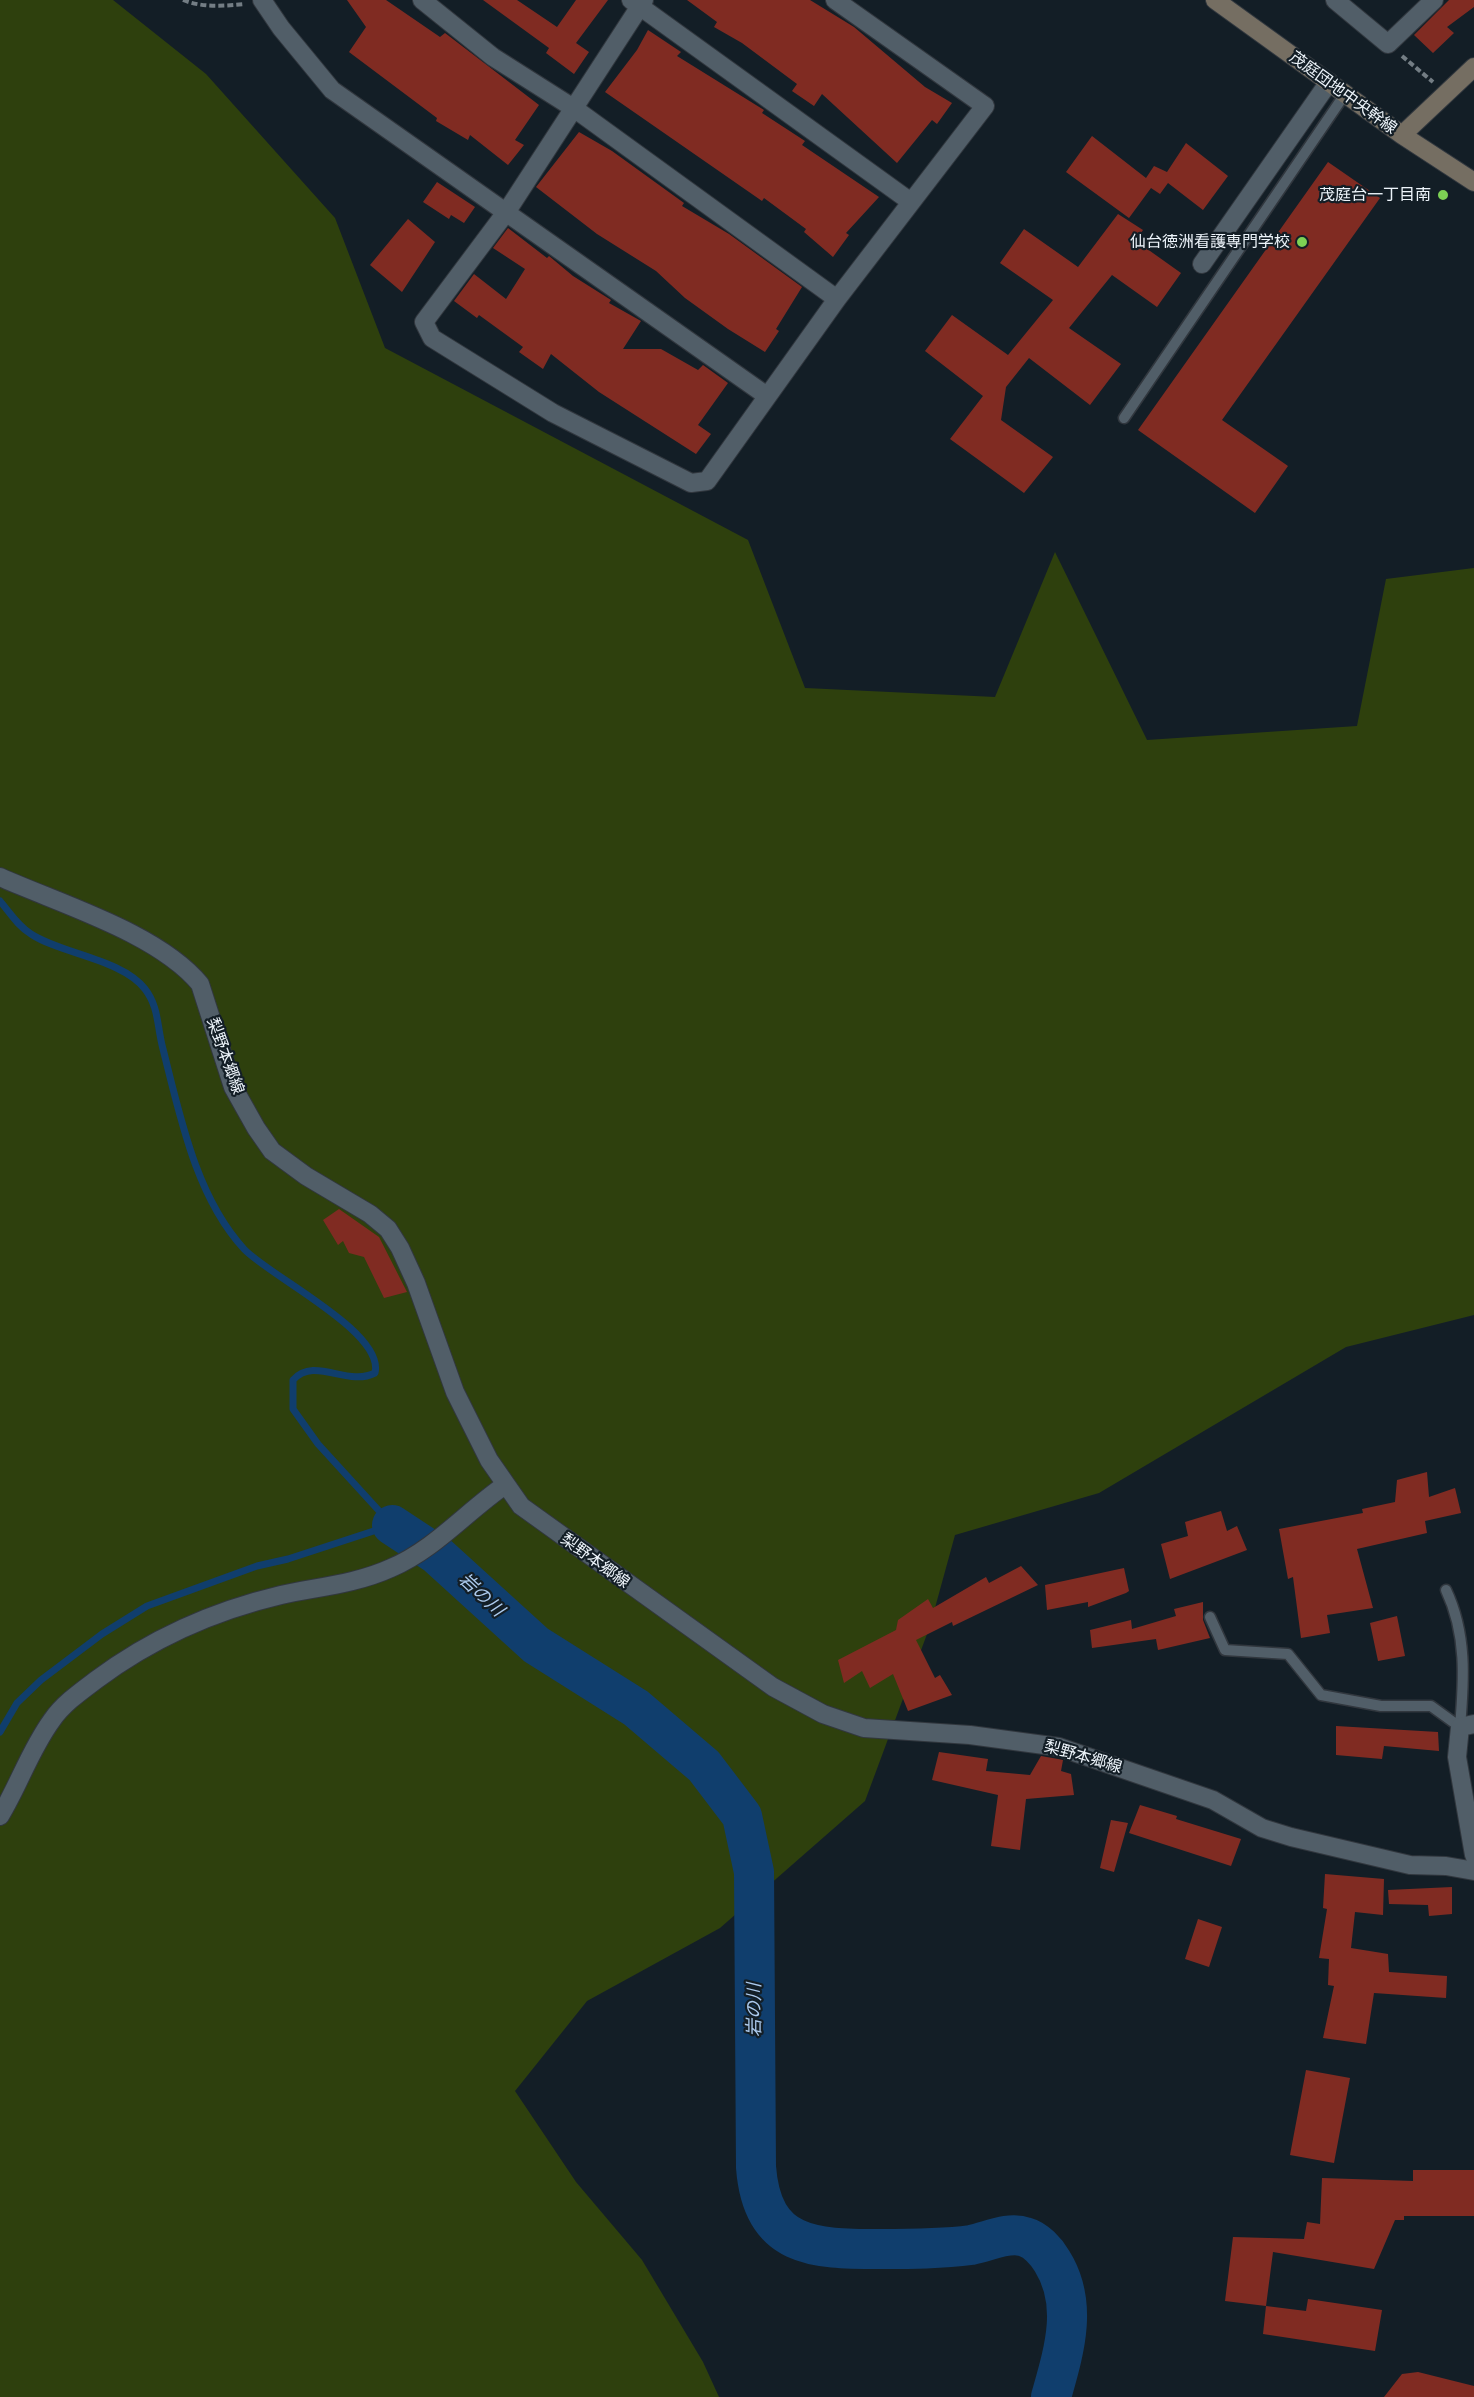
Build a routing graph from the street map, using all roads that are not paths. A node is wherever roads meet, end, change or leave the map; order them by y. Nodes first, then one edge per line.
1 (422, 0) edge
2 (835, 0) edge
3 (1215, 0) edge
4 (1335, 0) edge
5 (1434, 0) edge
6 (263, 1) edge
7 (638, 2) edge
8 (1474, 66) edge
9 (1329, 82) junction
10 (1345, 94) junction
11 (575, 109) junction
12 (1402, 135) junction
13 (1474, 182) edge
14 (911, 202) junction
15 (507, 212) junction
16 (1202, 264) dead end
17 (837, 298) junction
18 (767, 396) junction
19 (1124, 418) dead end
20 (1, 877) edge
21 (505, 1485) junction
22 (1446, 1590) dead end
23 (1210, 1617) dead end
24 (1467, 1726) edge
25 (0, 1816) edge
26 (1474, 1855) edge
27 (1474, 1871) edge

1 - 11 street
2 - 14 street
3 - 9 street, 茂庭団地中央幹線
4 - 5 street
6 - 15 street
7 - 11 street
7 - 14 street
8 - 12 street
9 - 10 street, 茂庭団地中央幹線
9 - 16 street
10 - 12 street, 茂庭団地中央幹線
10 - 19 lane
11 - 15 street
11 - 17 street
12 - 13 street, 茂庭団地中央幹線
14 - 17 street
15 - 18 street
15 - 18 street
17 - 18 street
20 - 21 street, 梨野本郷線
21 - 25 street
21 - 27 street, 梨野本郷線
22 - 24 lane
23 - 24 lane
24 - 26 street

